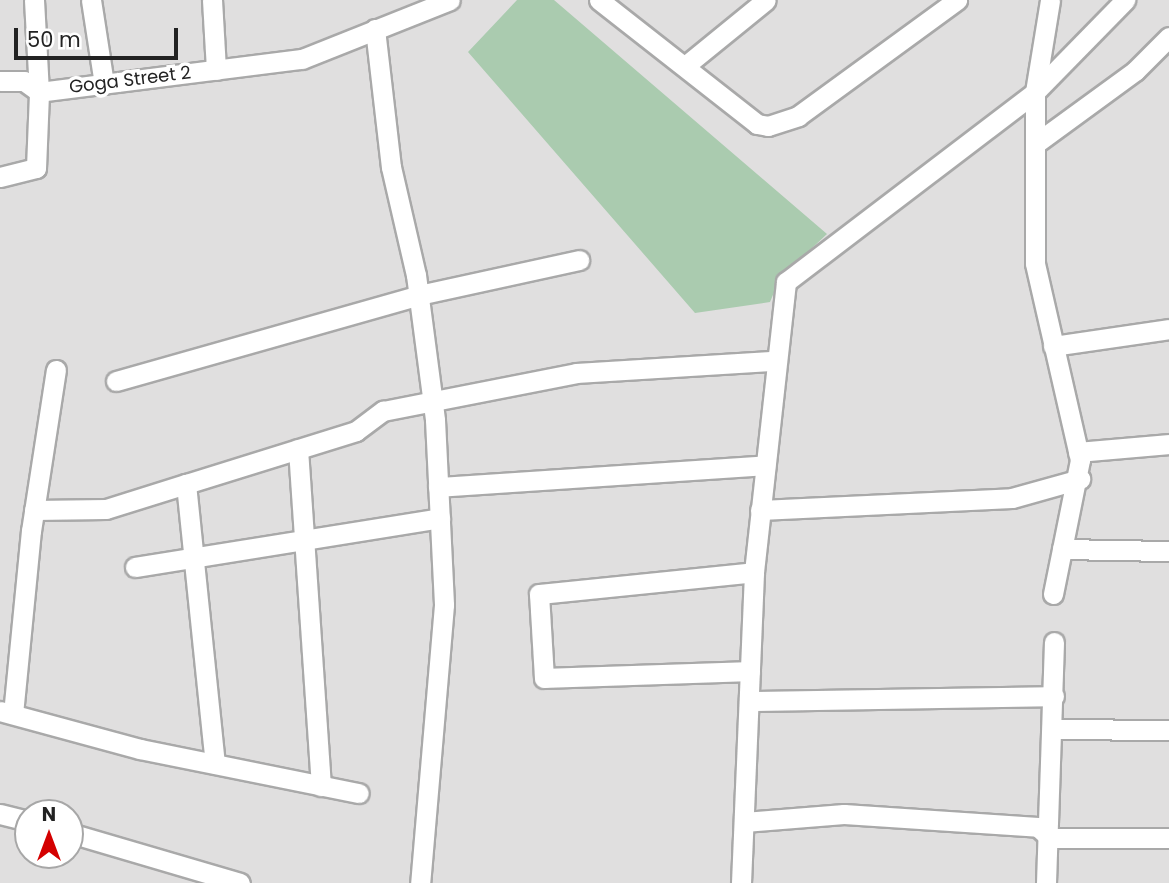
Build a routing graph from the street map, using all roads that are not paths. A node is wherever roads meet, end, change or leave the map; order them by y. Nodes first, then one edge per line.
1 (34, 0) edge
2 (91, 0) edge
3 (212, 0) edge
4 (450, 0) edge
5 (599, 0) edge
6 (766, 0) edge
7 (957, 0) edge
8 (1050, 0) edge
9 (1125, 0) edge
10 (376, 29) junction
11 (1169, 37) edge
12 (685, 66) junction
13 (216, 70) junction
14 (0, 81) edge
15 (104, 83) junction
16 (39, 92) junction
17 (1035, 92) junction
18 (1035, 145) junction
19 (0, 177) edge
20 (579, 260) dead end
21 (419, 295) junction
22 (1169, 329) edge
23 (1053, 346) junction
24 (775, 361) junction
25 (56, 370) dead end
26 (116, 381) dead end
27 (433, 405) junction
28 (1169, 444) edge
29 (298, 449) junction
30 (1078, 452) junction
31 (765, 465) junction
32 (1080, 479) junction
33 (186, 484) junction
34 (438, 487) junction
35 (34, 510) junction
36 (760, 510) junction
37 (440, 518) junction
38 (306, 536) junction
39 (1062, 549) junction
40 (1169, 551) edge
41 (193, 558) junction
42 (135, 567) dead end
43 (754, 572) junction
44 (1053, 594) dead end
45 (1054, 642) dead end
46 (750, 671) junction
47 (1054, 696) junction
48 (749, 701) junction
49 (7, 713) edge
50 (1054, 729) junction
51 (1169, 730) edge
52 (215, 764) junction
53 (320, 786) junction
54 (359, 793) dead end
55 (744, 822) junction
56 (84, 837) edge
57 (1050, 838) junction
58 (1169, 838) edge
59 (240, 883) edge
60 (420, 883) edge
61 (741, 883) edge
62 (1046, 883) edge

1 - 16 street
2 - 15 street
3 - 13 street
4 - 10 street, Goga Street 2
5 - 12 street
6 - 12 street
7 - 12 street
8 - 17 street
9 - 17 street
10 - 13 street, Goga Street 2
10 - 21 street
11 - 18 street
13 - 15 street, Goga Street 2
14 - 16 street
15 - 16 street, Goga Street 2
16 - 19 street
17 - 18 street
17 - 24 street
18 - 23 street
20 - 21 street
21 - 26 street
21 - 27 street
22 - 23 street
23 - 30 street
24 - 27 street
24 - 31 street
25 - 35 street
27 - 29 street
27 - 34 street
28 - 30 street
29 - 33 street
29 - 38 street
30 - 32 street
31 - 34 street
31 - 36 street
32 - 36 street
32 - 39 street
33 - 35 street
33 - 41 street
34 - 37 street
35 - 49 street
36 - 43 street
37 - 38 street
37 - 60 street
38 - 41 street
38 - 53 street
39 - 40 street
39 - 44 street
41 - 42 street
41 - 52 street
43 - 46 street
43 - 46 street
45 - 47 street
46 - 48 street
47 - 48 street
47 - 50 street
48 - 55 street
49 - 52 street
50 - 51 street
50 - 57 street
52 - 53 street
53 - 54 street
55 - 57 street
55 - 61 street
56 - 59 street
57 - 58 street
57 - 62 street

